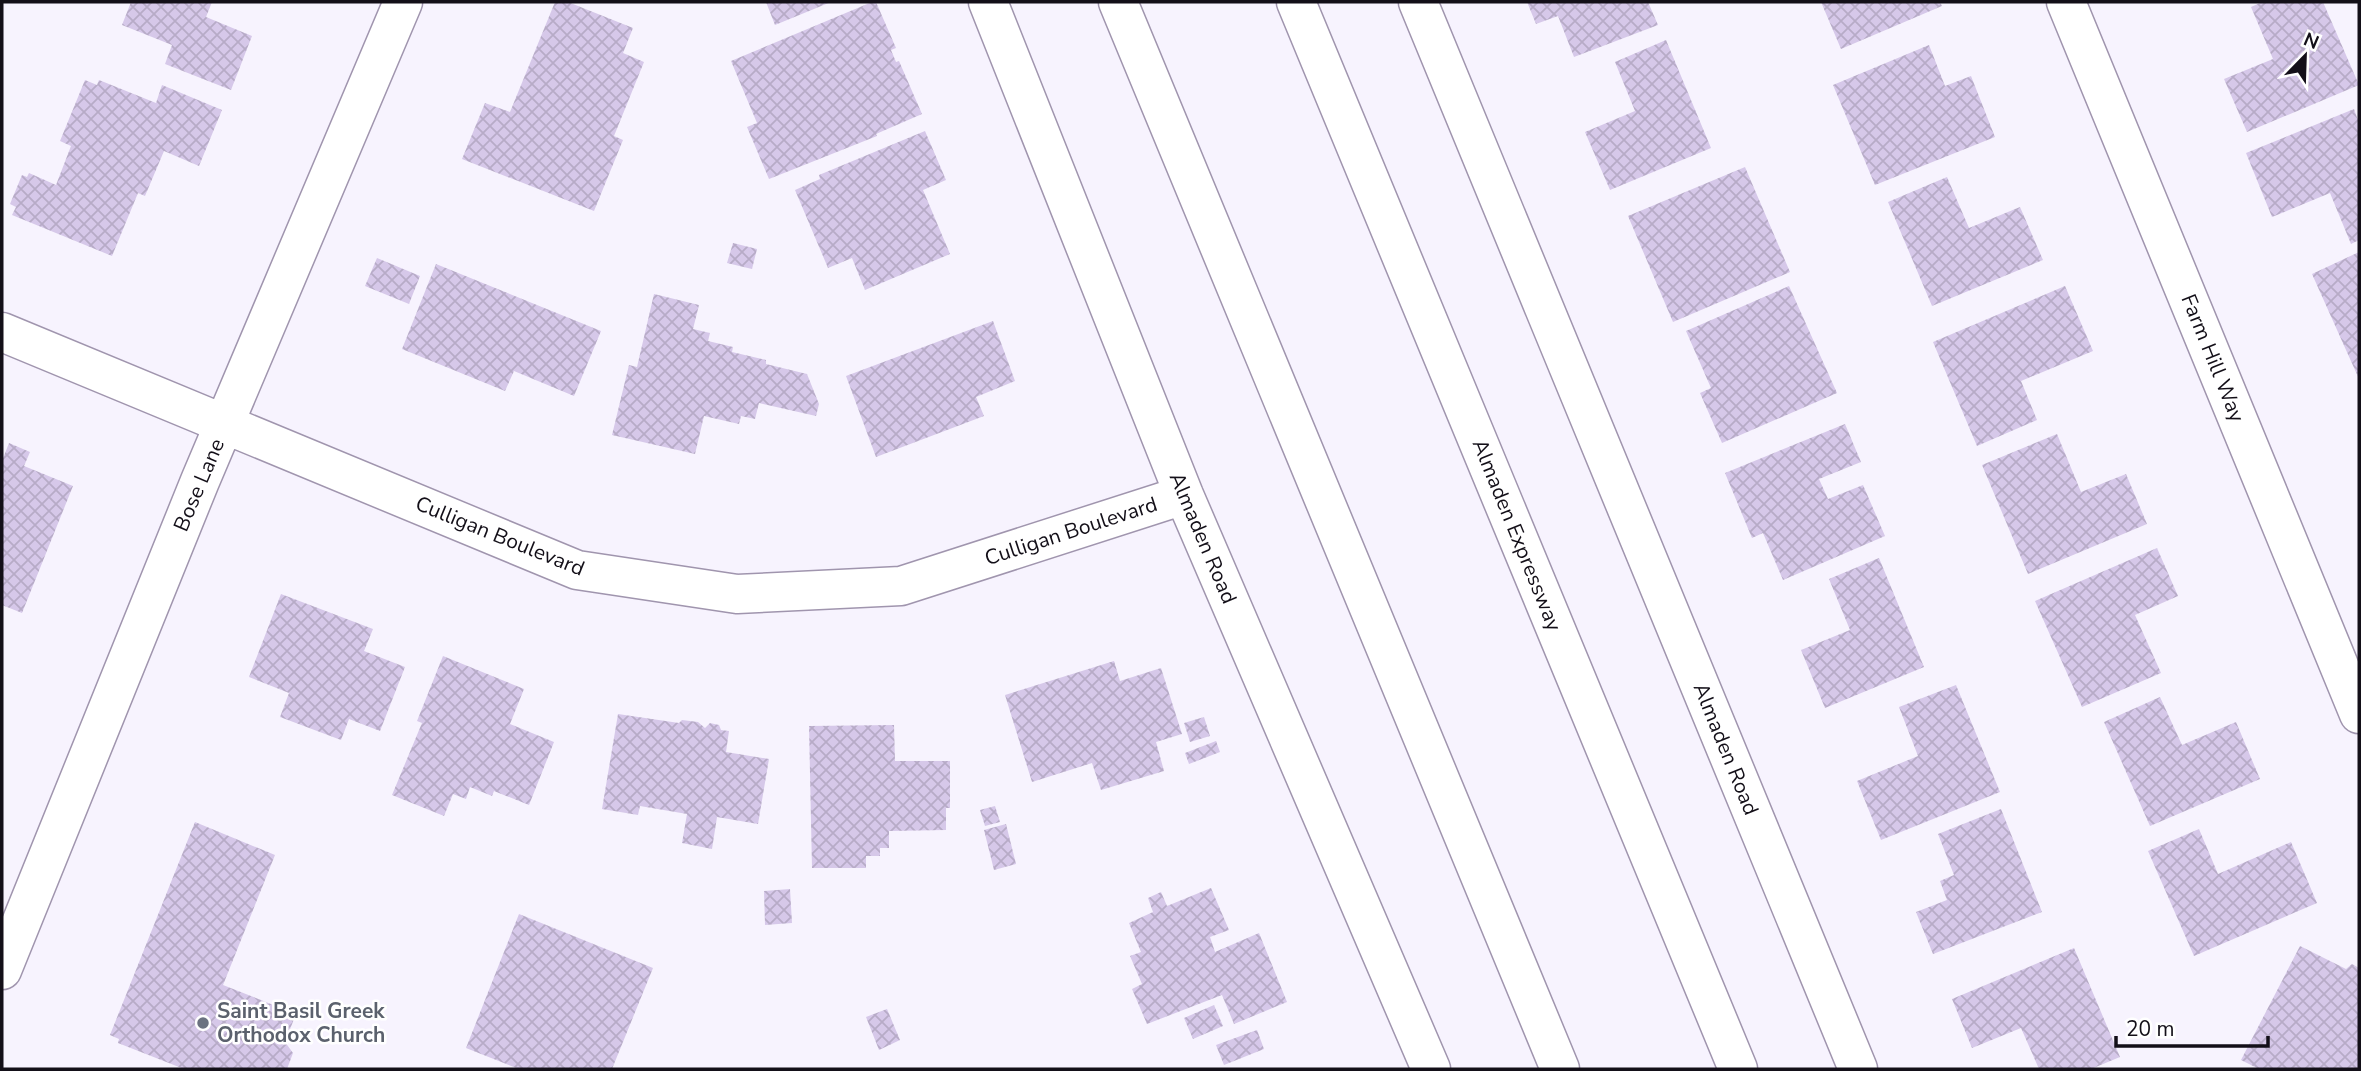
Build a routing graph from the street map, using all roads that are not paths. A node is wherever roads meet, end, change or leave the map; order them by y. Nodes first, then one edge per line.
1 (403, 2) edge
2 (988, 2) edge
3 (1118, 2) edge
4 (1296, 2) edge
5 (1418, 2) edge
6 (2066, 2) edge
7 (2, 332) edge
8 (224, 423) junction
9 (1184, 495) junction
10 (2359, 714) edge
11 (2, 970) edge
12 (1431, 1069) edge
13 (1560, 1069) edge
14 (1738, 1069) edge
15 (1858, 1069) edge

1 - 8 street, Bose Lane
2 - 9 street, Almaden Road
3 - 13 street
4 - 14 street, Almaden Expressway
5 - 15 street, Almaden Road
6 - 10 street, Farm Hill Way
7 - 8 street, Culligan Boulevard
8 - 9 street, Culligan Boulevard
8 - 11 street, Bose Lane
9 - 12 street, Almaden Road

